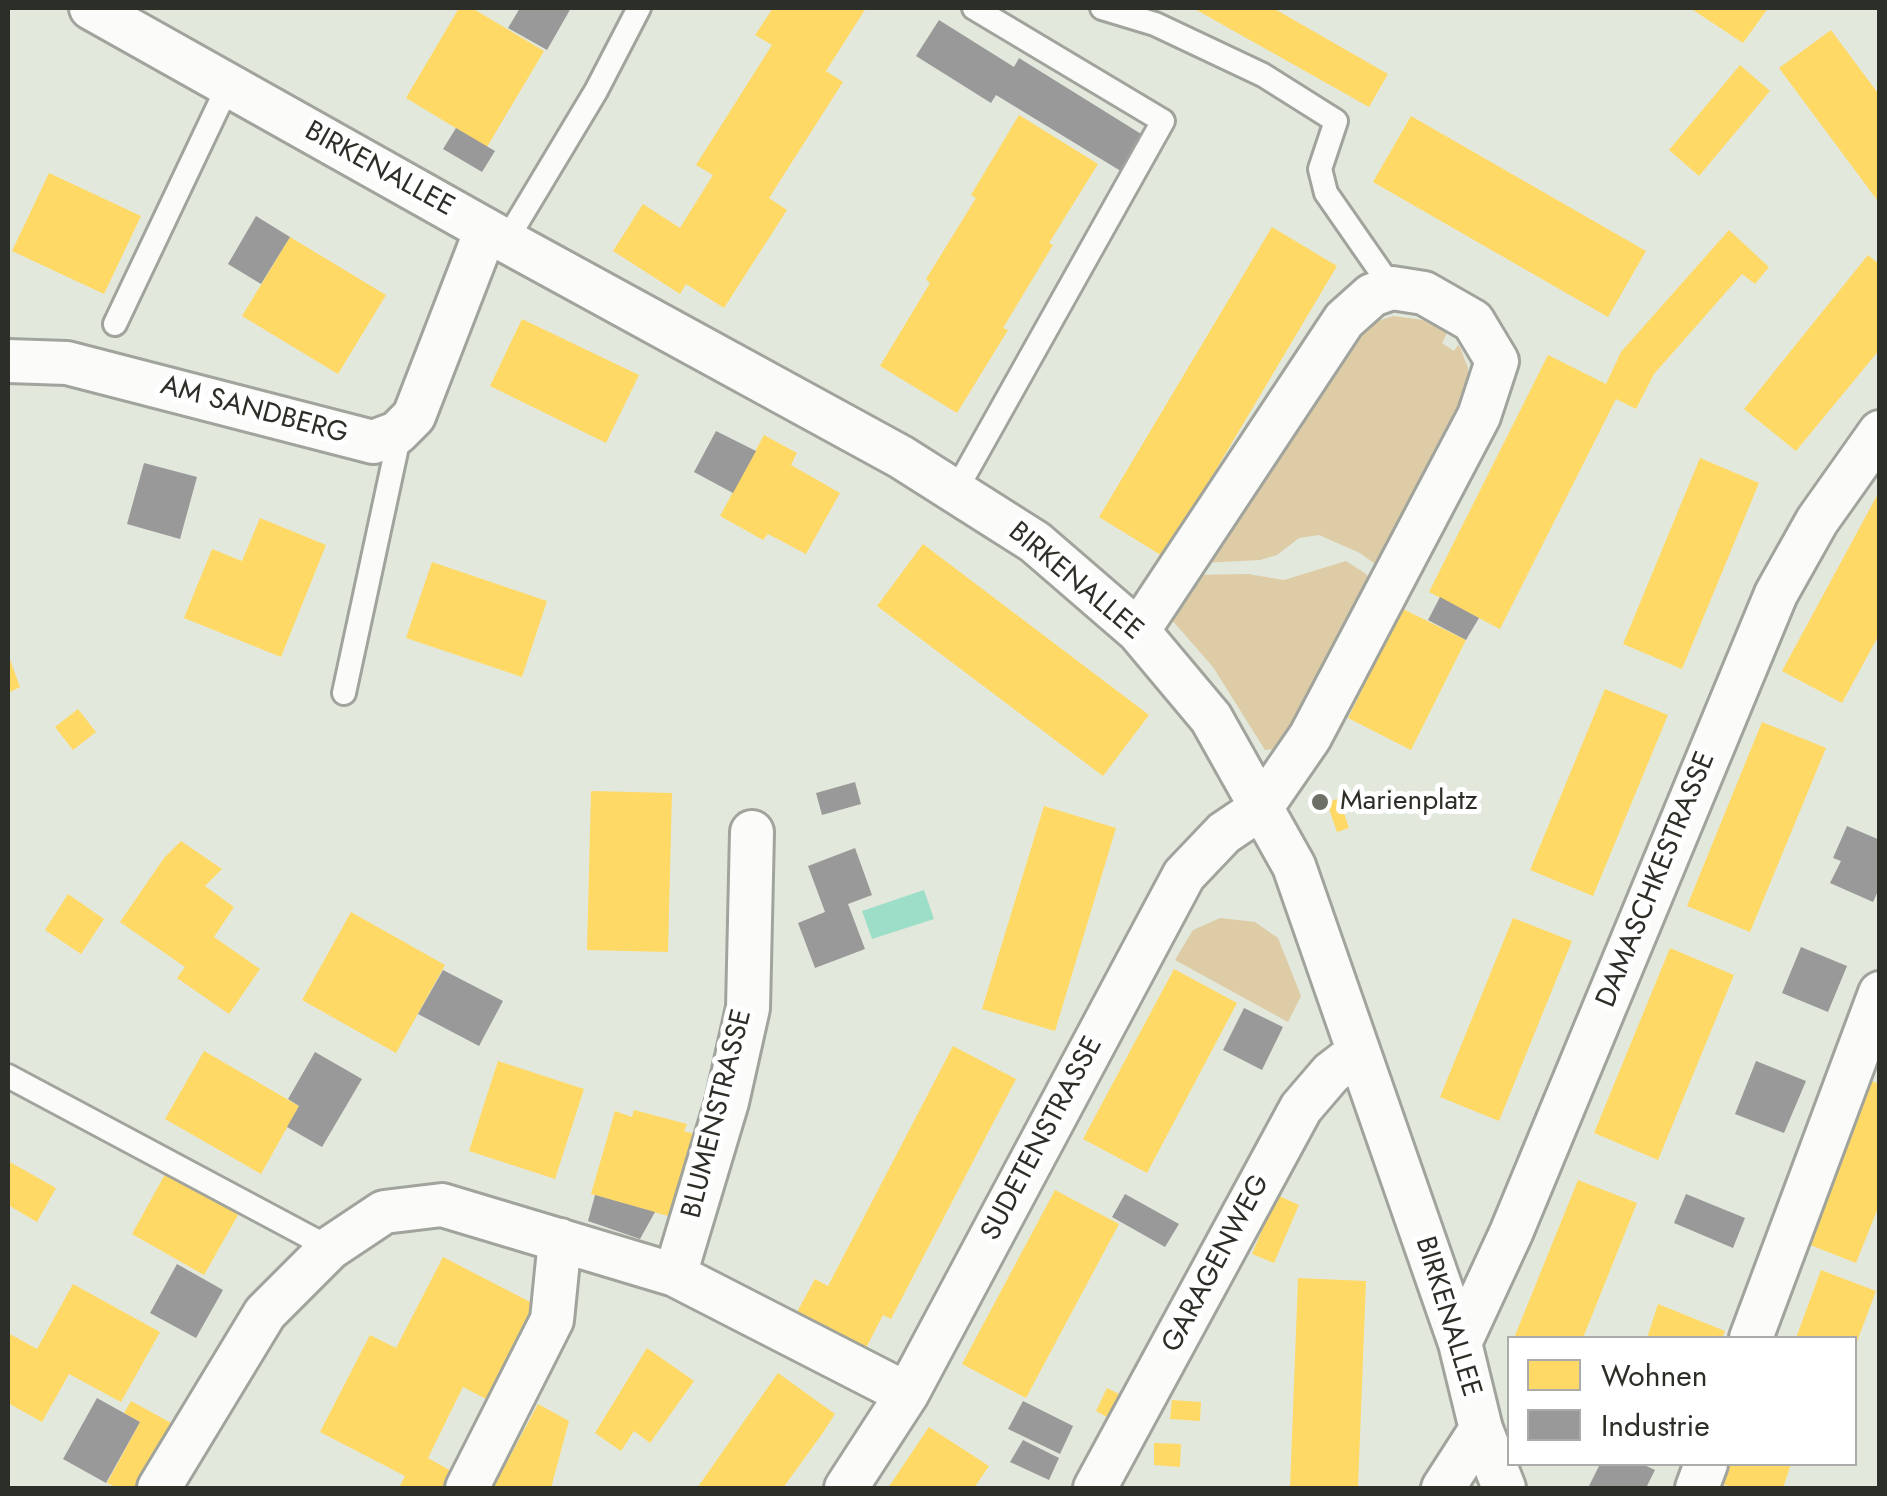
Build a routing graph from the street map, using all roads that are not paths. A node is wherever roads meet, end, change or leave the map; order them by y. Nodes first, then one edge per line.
1 (91, 8) edge
2 (640, 8) edge
3 (974, 8) edge
4 (1102, 8) edge
5 (228, 86) junction
6 (496, 236) junction
7 (1392, 288) junction
8 (115, 324) dead end
9 (8, 361) edge
10 (402, 428) junction
11 (1880, 432) edge
12 (956, 492) junction
13 (1138, 631) junction
14 (344, 692) dead end
15 (1261, 808) junction
16 (752, 832) dead end
17 (1880, 993) edge
18 (1357, 1053) junction
19 (8, 1076) edge
20 (560, 1240) junction
21 (330, 1248) junction
22 (675, 1275) junction
23 (1752, 1336) edge
24 (1460, 1343) junction
25 (908, 1394) junction
26 (1480, 1429) junction
27 (159, 1488) edge
28 (467, 1488) edge
29 (846, 1488) edge
30 (1095, 1488) edge
31 (1443, 1488) edge
32 (1504, 1488) edge

1 - 5 street, BIRKENALLEE
2 - 6 lane
3 - 12 lane
4 - 7 lane
5 - 6 street, BIRKENALLEE
5 - 8 lane
6 - 10 street
6 - 12 street, BIRKENALLEE
7 - 13 street
7 - 15 street
9 - 10 street, AM SANDBERG
10 - 14 lane
11 - 24 street, DAMASCHKESTRASSE
12 - 13 street, BIRKENALLEE
13 - 15 street, BIRKENALLEE
15 - 18 street, BIRKENALLEE
15 - 25 street, SUDETENSTRASSE
16 - 22 street, BLUMENSTRASSE
17 - 23 street
18 - 24 street, BIRKENALLEE
18 - 30 street, GARAGENWEG
19 - 21 lane
20 - 21 street
20 - 22 street
20 - 28 street
21 - 27 street
22 - 25 street
24 - 26 street, BIRKENALLEE
25 - 29 street, SUDETENSTRASSE
26 - 31 street
26 - 32 street, BIRKENALLEE

